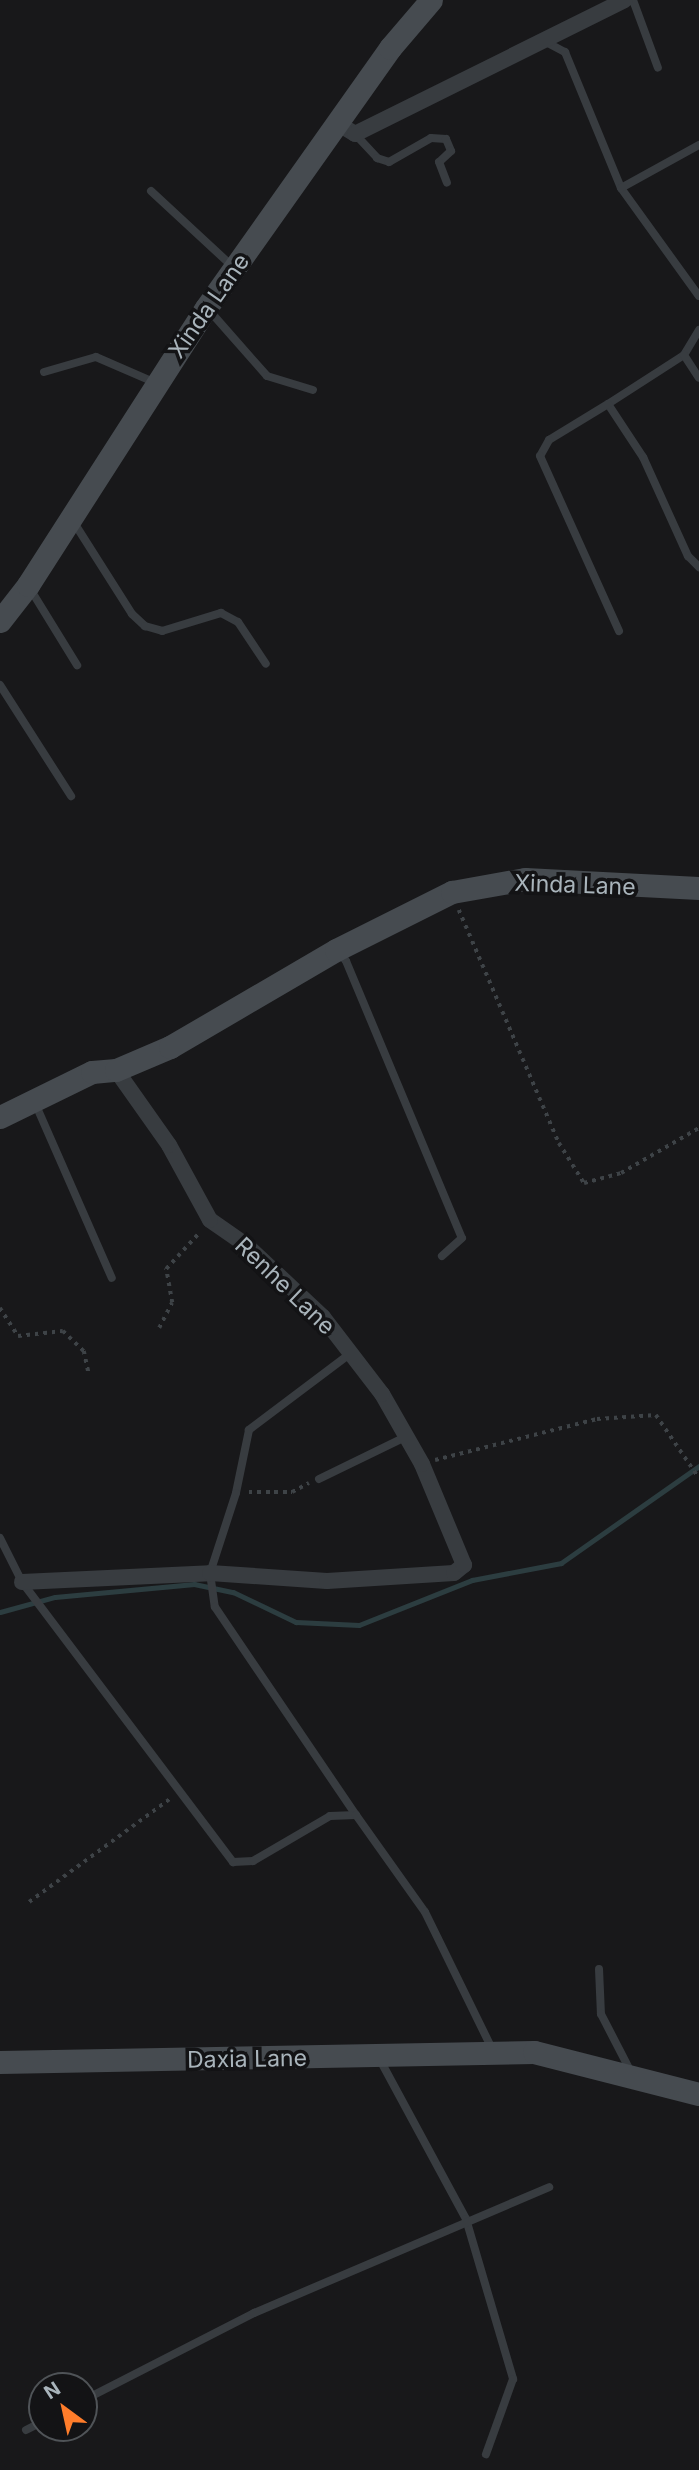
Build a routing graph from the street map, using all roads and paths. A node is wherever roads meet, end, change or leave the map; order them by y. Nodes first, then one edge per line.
1 (431, 0) edge
2 (625, 0) edge
3 (633, 0) edge
4 (544, 41) junction
5 (658, 68) dead end
6 (346, 129) junction
7 (699, 145) edge
8 (447, 183) dead end
9 (621, 188) junction
10 (151, 191) dead end
11 (235, 270) junction
12 (699, 296) edge
13 (206, 308) junction
14 (699, 330) edge
15 (684, 355) junction
16 (44, 372) dead end
17 (699, 379) edge
18 (156, 383) junction
19 (313, 390) dead end
20 (608, 404) junction
21 (72, 519) junction
22 (699, 567) edge
23 (29, 585) junction
24 (0, 621) edge
25 (619, 631) dead end
26 (266, 664) dead end
27 (77, 665) dead end
28 (0, 685) edge
29 (71, 796) dead end
30 (699, 888) edge
31 (452, 892) junction
32 (336, 950) junction
33 (116, 1070) junction
34 (34, 1101) junction
35 (0, 1117) edge
36 (699, 1128) edge
37 (211, 1220) junction
38 (442, 1256) dead end
39 (112, 1278) dead end
40 (0, 1308) edge
41 (159, 1328) dead end
42 (351, 1353) junction
43 (89, 1374) dead end
44 (407, 1436) junction
45 (422, 1464) junction
46 (699, 1478) edge
47 (319, 1479) joint
48 (236, 1493) junction
49 (0, 1538) edge
50 (210, 1577) junction
51 (22, 1582) junction
52 (182, 1791) junction
53 (356, 1815) junction
54 (29, 1902) dead end
55 (599, 1969) dead end
56 (494, 2053) junction
57 (378, 2055) junction
58 (0, 2062) edge
59 (634, 2078) junction
60 (699, 2094) edge
61 (549, 2187) dead end
62 (466, 2219) junction
63 (98, 2393) edge
64 (486, 2454) dead end

1 - 6 street, Xinda Lane
2 - 4 street
3 - 5 lane
4 - 6 street
4 - 9 lane
6 - 8 lane
6 - 11 street, Xinda Lane
7 - 9 lane
9 - 12 lane
10 - 11 lane
11 - 13 street, Xinda Lane
13 - 18 street, Xinda Lane
13 - 19 lane
14 - 15 lane
15 - 17 lane
15 - 20 lane
16 - 18 lane
18 - 21 street, Xinda Lane
20 - 22 lane
20 - 25 lane
21 - 23 street, Xinda Lane
21 - 26 lane
23 - 24 street, Xinda Lane
23 - 27 lane
28 - 29 lane
30 - 31 street, Xinda Lane
31 - 32 street
31 - 36 path
32 - 33 street
32 - 38 lane
33 - 34 street
33 - 37 street, Renhe Lane
34 - 35 street
34 - 39 lane
37 - 41 path
37 - 42 street, Renhe Lane
40 - 43 path
42 - 44 street
42 - 48 lane, Renhe Lane
44 - 45 street
44 - 47 lane
45 - 46 path
45 - 50 street
47 - 48 path
48 - 50 lane, Renhe Lane
49 - 51 lane
50 - 51 street
50 - 53 lane, Renhe Lane
51 - 52 lane
52 - 53 lane
52 - 54 path
53 - 56 lane
55 - 59 lane
56 - 57 street, Daxia Lane
56 - 59 street, Daxia Lane
57 - 58 street, Daxia Lane
57 - 62 lane
59 - 60 street, Daxia Lane
61 - 62 lane
62 - 63 lane
62 - 64 lane

